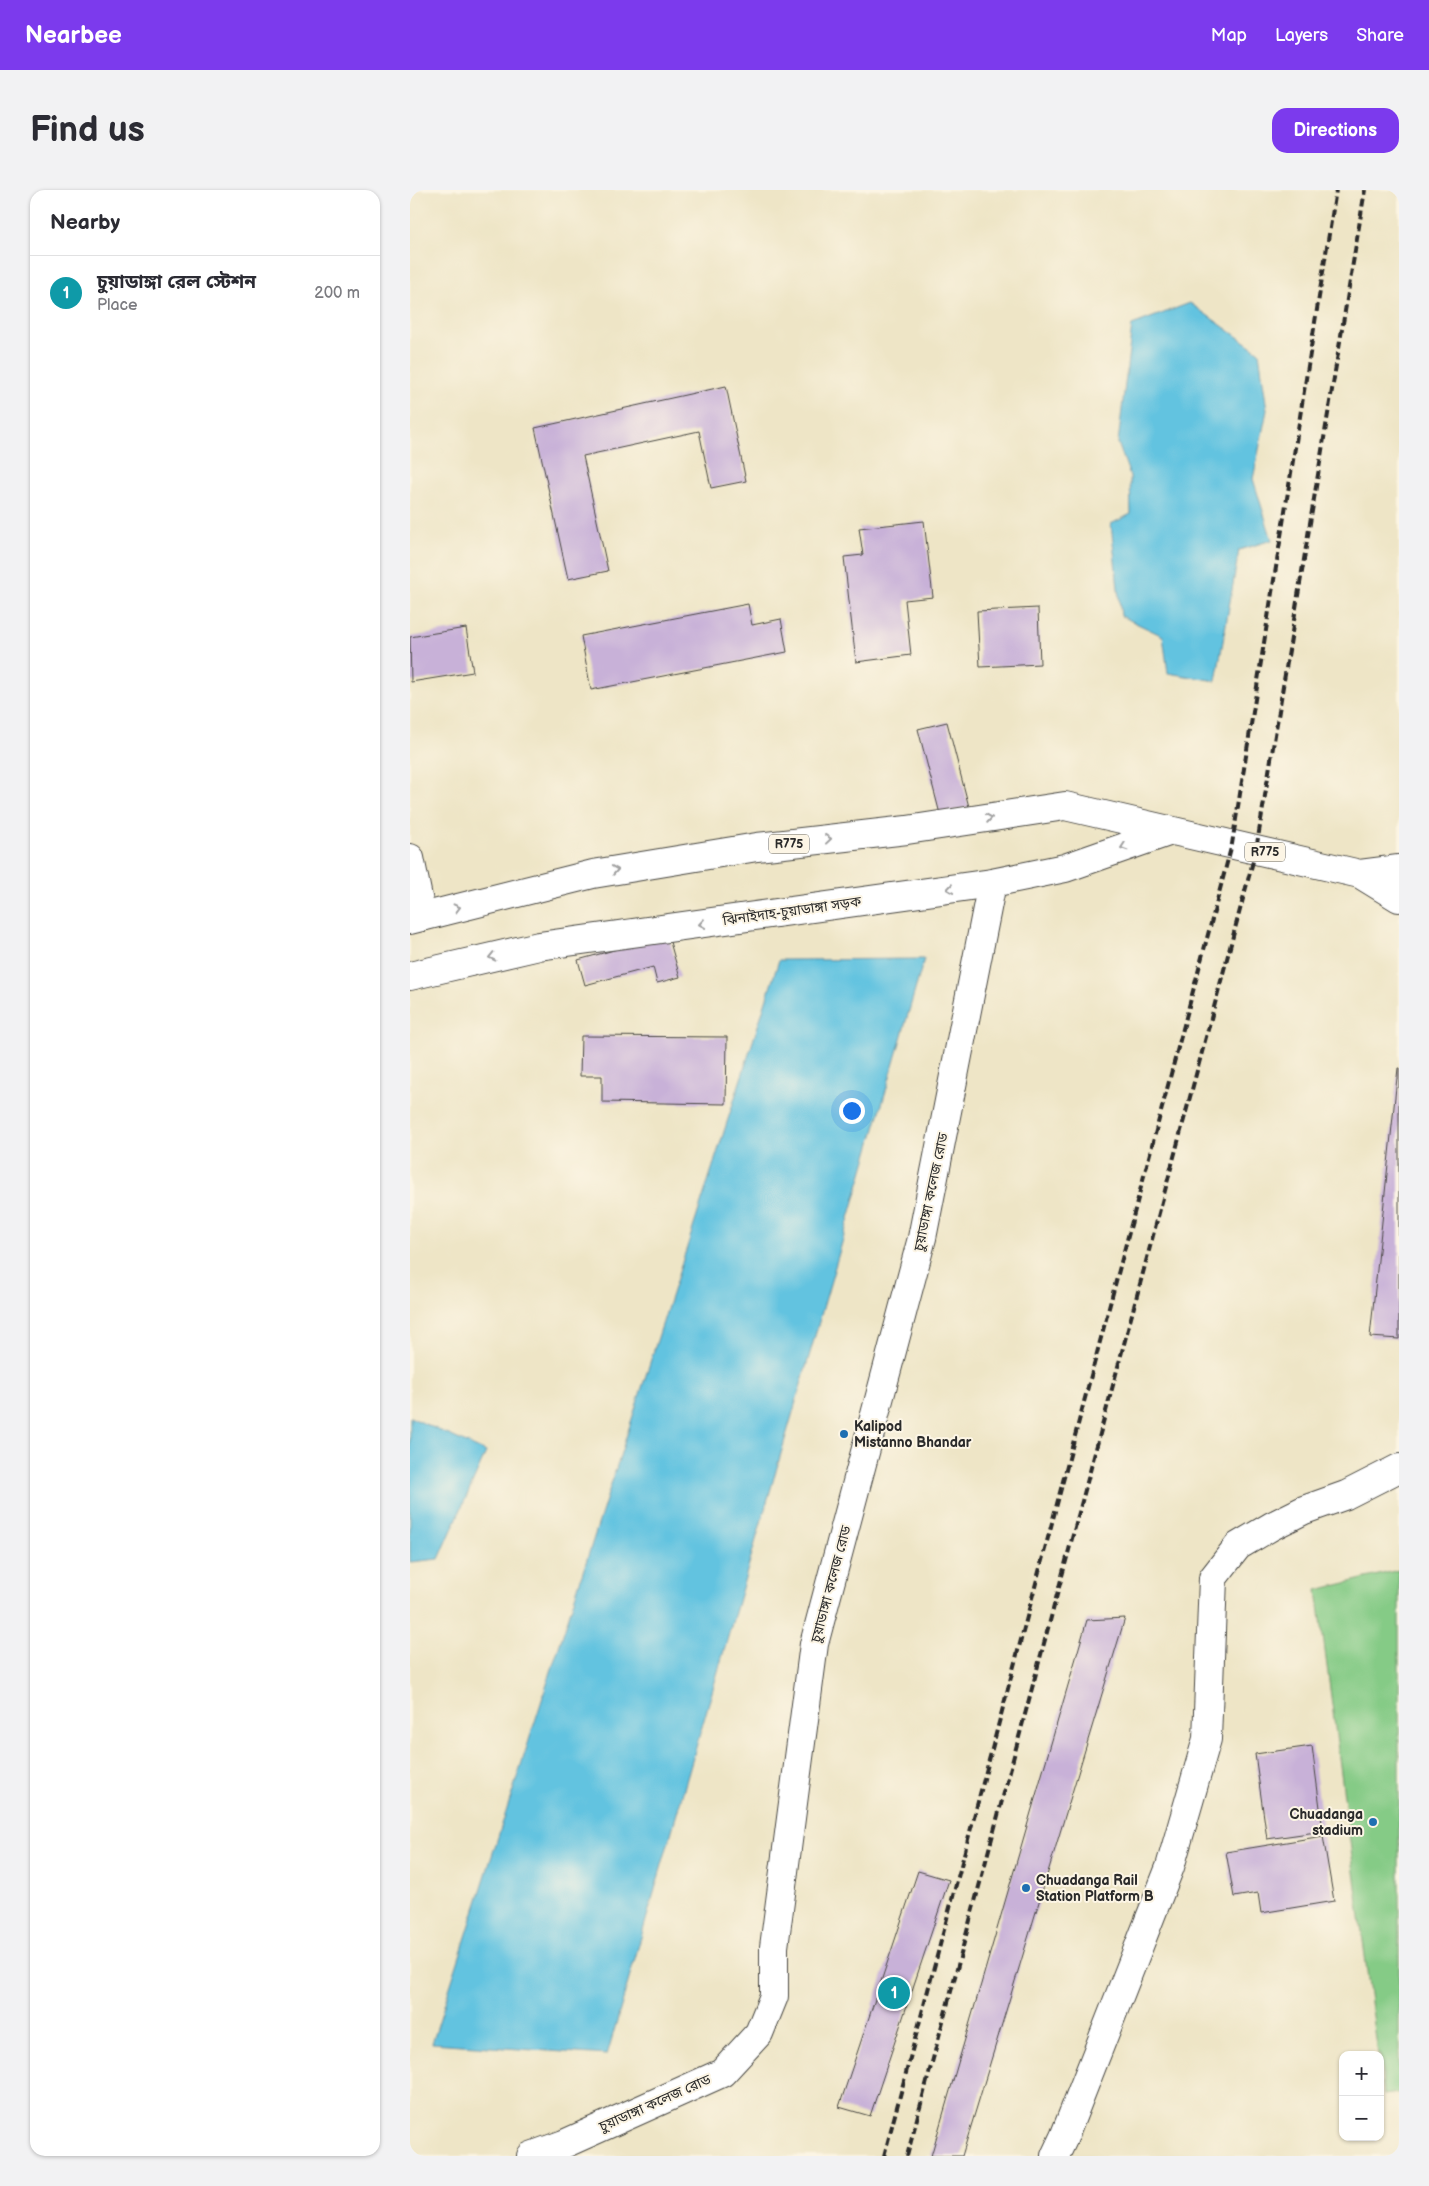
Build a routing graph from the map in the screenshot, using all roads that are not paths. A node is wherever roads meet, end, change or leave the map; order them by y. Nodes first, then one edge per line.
1 (1170, 831) junction
2 (410, 858) edge
3 (1399, 869) edge
4 (1360, 874) junction
5 (992, 883) junction
6 (1399, 898) edge
7 (416, 918) edge
8 (410, 976) edge
9 (1399, 1468) edge
10 (566, 2150) edge
11 (531, 2156) edge
12 (1055, 2156) edge

1 - 4 street, R775
1 -> 5 street, ঝিনাইদাহ-চুয়াডাঙ্গা সড়ক
7 -> 1 street, R775
2 - 7 street
3 - 4 street, R775
4 - 6 street, R775
5 -> 8 street, ঝিনাইদাহ-চুয়াডাঙ্গা সড়ক
5 - 10 street, চুয়াডাঙ্গা কলেজ রোড
9 - 12 street
10 - 11 street, চুয়াডাঙ্গা কলেজ রোড

